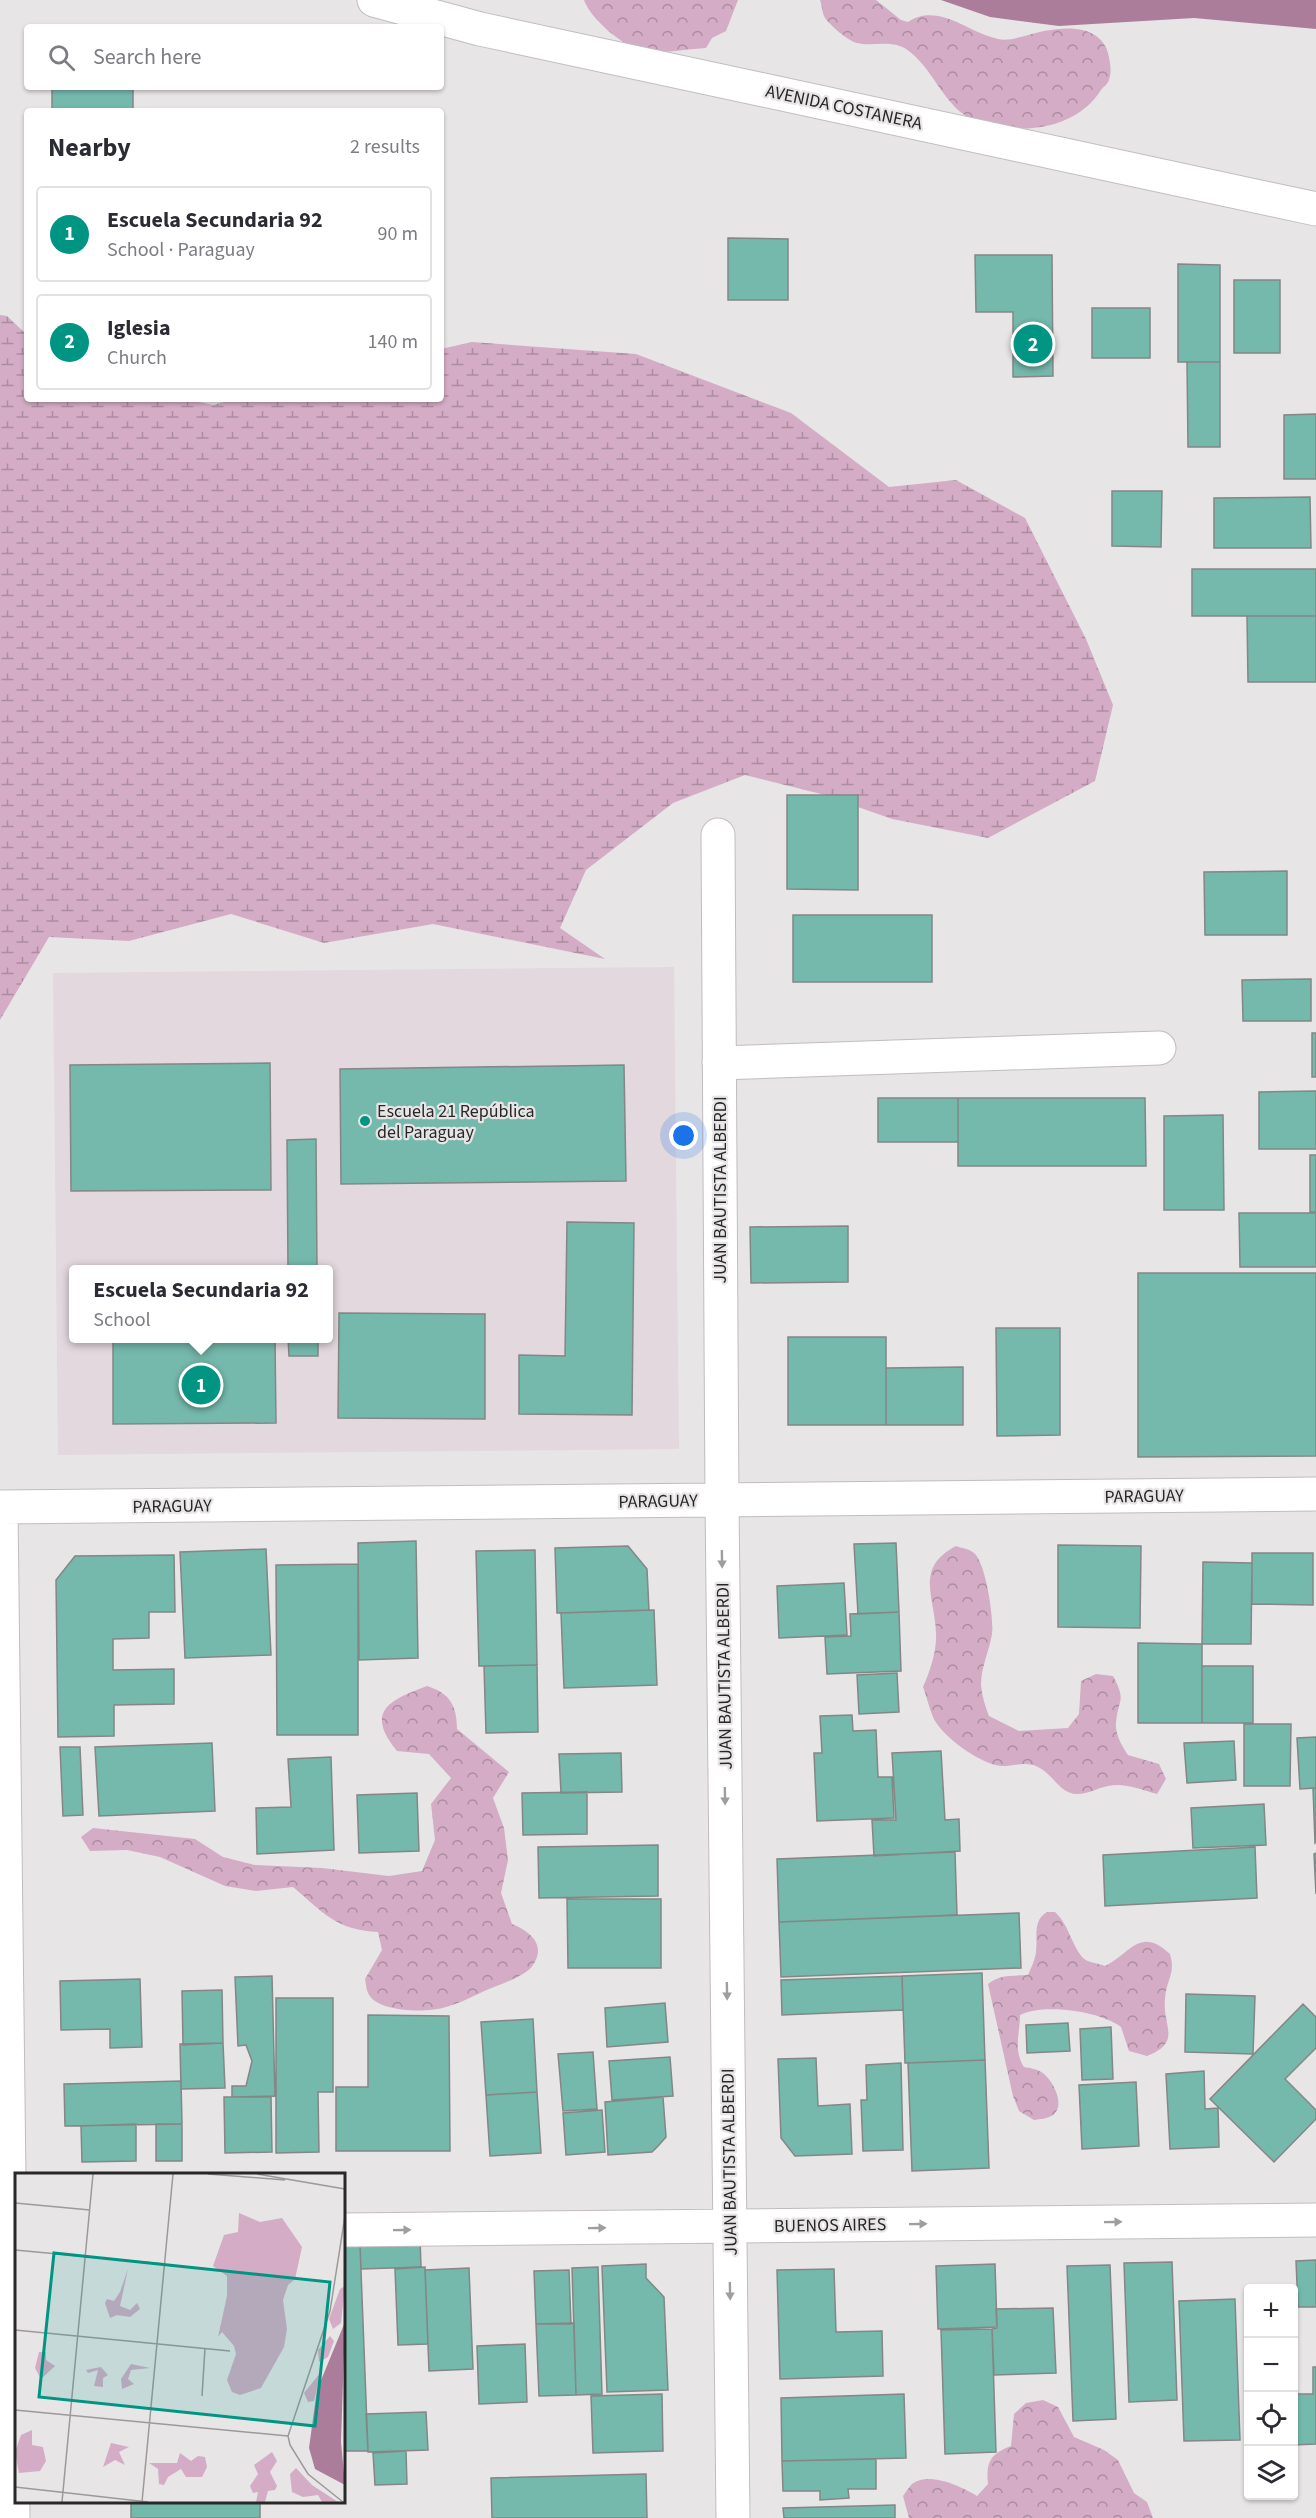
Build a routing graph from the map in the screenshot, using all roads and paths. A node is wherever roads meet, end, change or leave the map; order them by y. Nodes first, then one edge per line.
1 (374, 0) edge
2 (1316, 209) edge
3 (718, 835) dead end
4 (1159, 1048) dead end
5 (719, 1063) junction
6 (1316, 1494) edge
7 (722, 1500) junction
8 (1, 1507) edge
9 (1316, 2220) edge
10 (730, 2226) junction
11 (345, 2230) edge
12 (9, 2233) edge
13 (13, 2518) edge
14 (733, 2518) edge

1 - 2 street, AVENIDA COSTANERA
3 - 5 street, JUAN BAUTISTA ALBERDI
4 - 5 street
5 - 7 street, JUAN BAUTISTA ALBERDI
6 - 7 street, PARAGUAY
7 - 8 street, PARAGUAY
7 -> 10 street, JUAN BAUTISTA ALBERDI
8 - 12 street
10 -> 9 street, BUENOS AIRES
11 -> 10 street, BUENOS AIRES
10 -> 14 street, JUAN BAUTISTA ALBERDI
12 - 13 street

